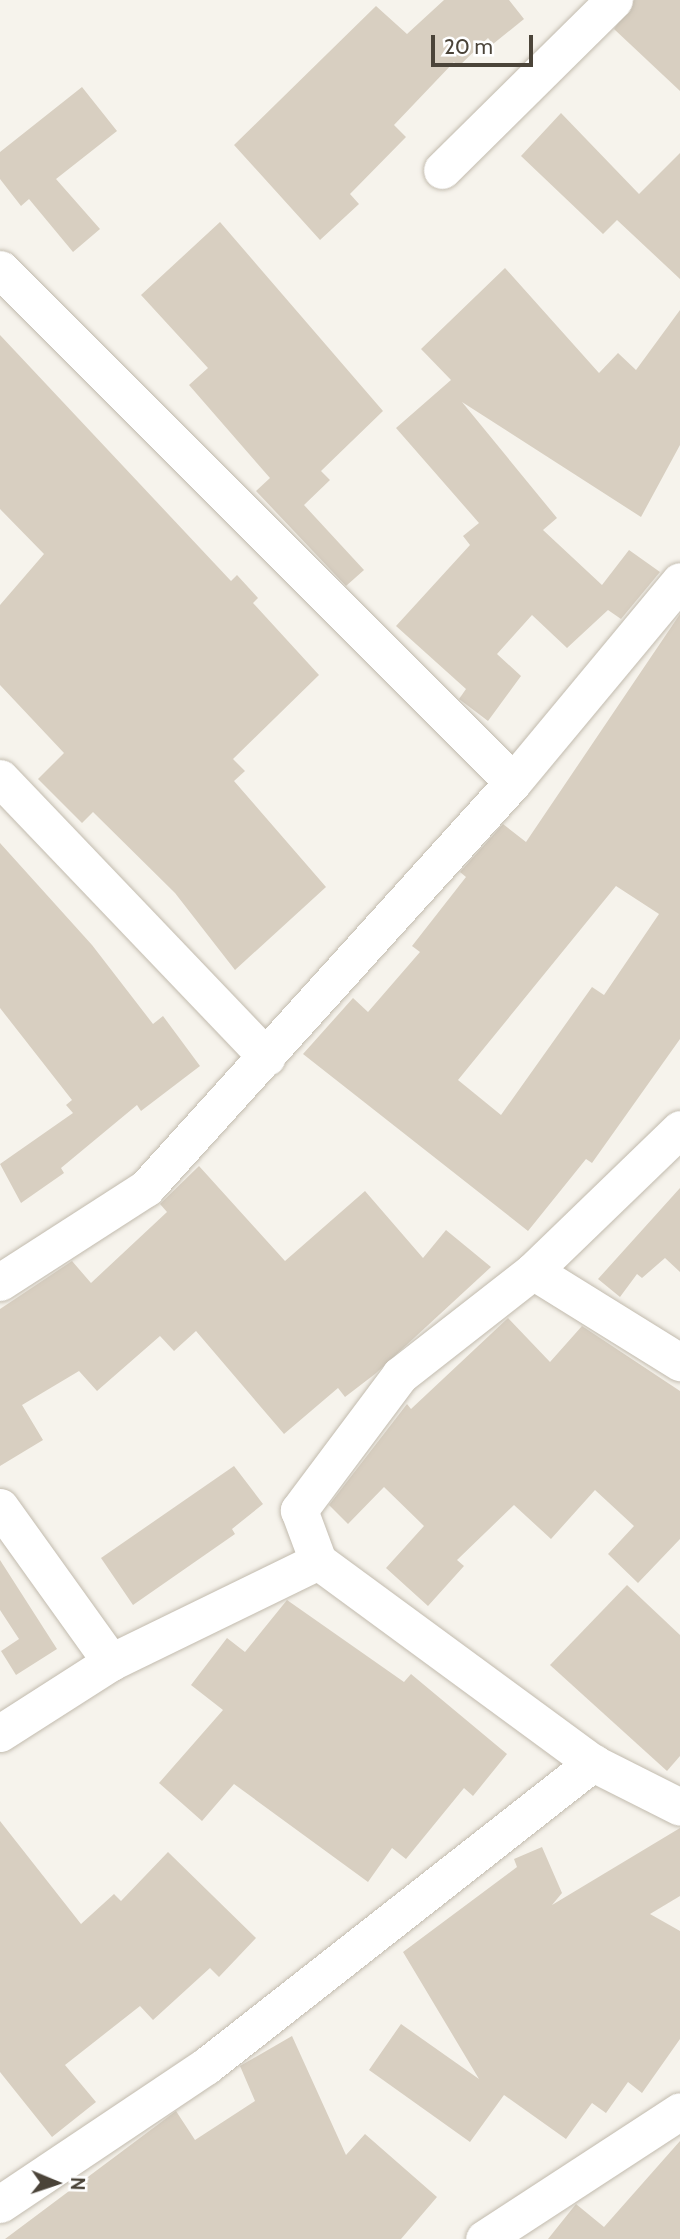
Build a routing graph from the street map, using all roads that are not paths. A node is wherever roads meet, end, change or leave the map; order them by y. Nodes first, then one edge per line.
1 (614, 0) edge
2 (442, 170) dead end
3 (0, 269) edge
4 (680, 581) edge
5 (0, 778) edge
6 (513, 782) junction
7 (267, 1057) junction
8 (680, 1129) edge
9 (533, 1271) junction
10 (0, 1282) edge
11 (680, 1362) edge
12 (0, 1507) edge
13 (318, 1561) junction
14 (111, 1662) junction
15 (0, 1733) edge
16 (593, 1763) junction
17 (680, 1807) edge
18 (680, 2111) edge
19 (0, 2204) edge
20 (484, 2239) edge

1 - 2 street
3 - 6 street
4 - 6 street
5 - 7 street
6 - 7 street
7 - 10 street
8 - 9 street
9 - 11 street
9 - 13 street
12 - 14 street
13 - 14 street
13 - 16 street
14 - 15 street
16 - 17 street
16 - 19 street
18 - 20 street

